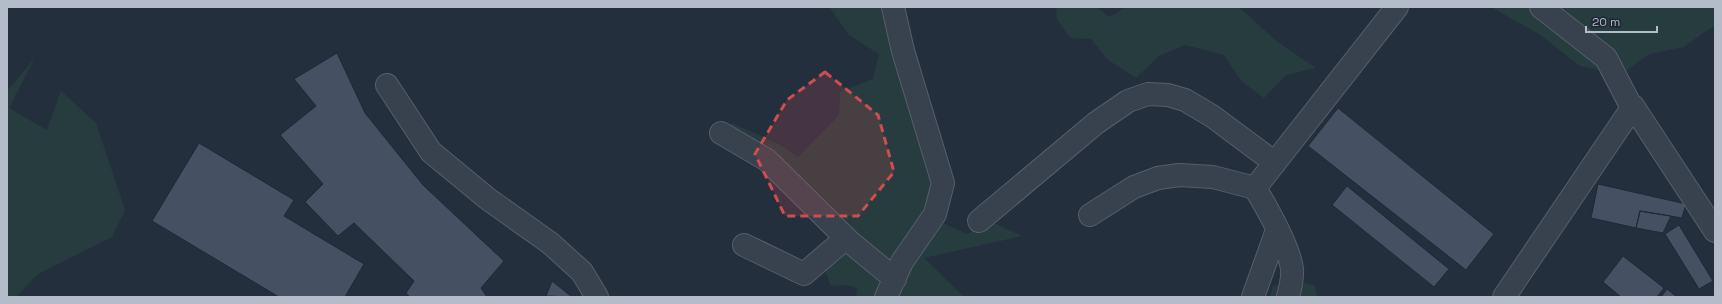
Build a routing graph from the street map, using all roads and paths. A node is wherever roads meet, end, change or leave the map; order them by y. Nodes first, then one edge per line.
1 (894, 7) edge
2 (1397, 7) edge
3 (1541, 7) edge
4 (387, 85) dead end
5 (1632, 108) junction
6 (721, 133) dead end
7 (1275, 163) junction
8 (1255, 188) junction
9 (1090, 215) dead end
10 (980, 221) dead end
11 (1277, 230) junction
12 (1715, 231) edge
13 (846, 238) junction
14 (744, 245) dead end
15 (890, 288) edge
16 (597, 297) edge
17 (1253, 297) edge
18 (1288, 297) edge
19 (1504, 297) edge

1 - 15 street
2 - 7 street
3 - 5 street
4 - 16 street
5 - 12 street
5 - 19 street
6 - 13 street
7 - 8 street
7 - 10 street
8 - 9 street
8 - 11 street
11 - 17 street
11 - 18 street
13 - 14 street
13 - 15 street

